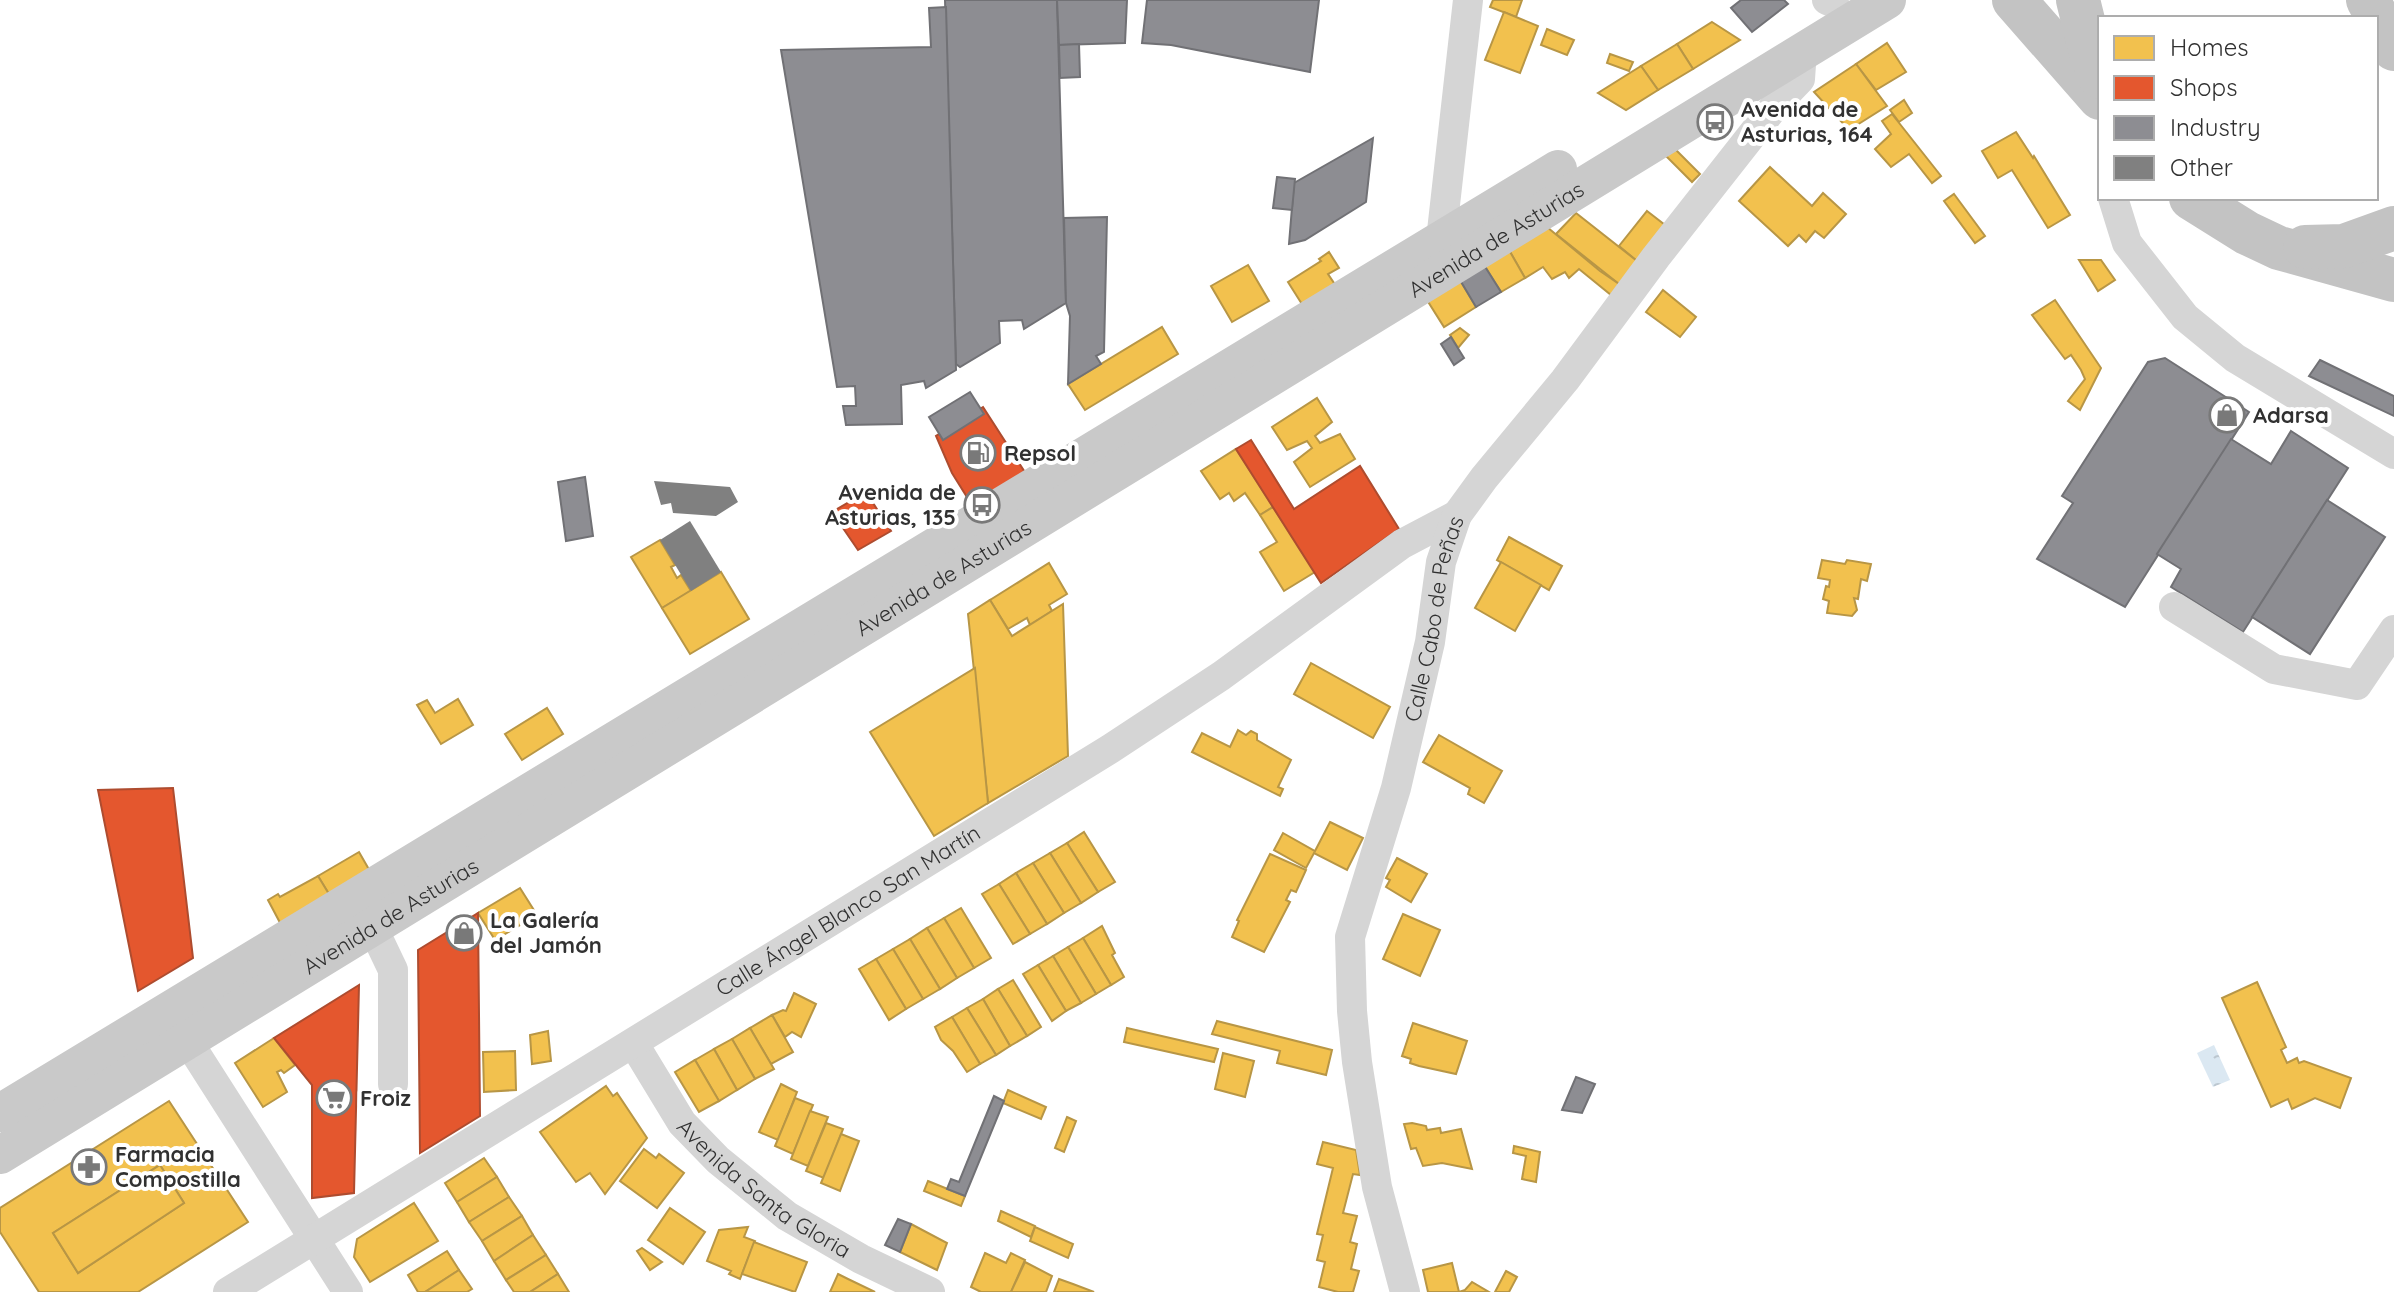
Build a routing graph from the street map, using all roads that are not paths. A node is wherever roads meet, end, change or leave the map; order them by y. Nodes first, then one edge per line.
1 (1468, 0) edge
2 (1887, 0) edge
3 (2014, 0) edge
4 (2078, 0) edge
5 (2386, 0) edge
6 (1833, 1) edge
7 (2394, 13) edge
8 (2378, 19) edge
9 (2394, 49) edge
10 (1802, 50) junction
11 (2098, 71) edge
12 (2098, 96) edge
13 (2114, 200) edge
14 (2194, 200) edge
15 (2394, 228) edge
16 (1441, 240) junction
17 (2279, 248) junction
18 (2394, 280) edge
19 (2394, 454) edge
20 (1457, 515) junction
21 (2174, 607) dead end
22 (2394, 630) edge
23 (372, 926) junction
24 (187, 1040) junction
25 (634, 1044) junction
26 (393, 1084) dead end
27 (0, 1113) edge
28 (0, 1155) edge
29 (314, 1238) junction
30 (228, 1292) edge
31 (348, 1292) edge
32 (930, 1292) edge
33 (1405, 1292) edge

1 - 16 street
2 - 10 main road, Avenida de Asturias
3 - 12 highway
4 - 11 highway
5 - 7 highway
6 - 16 main road, Avenida de Asturias
8 - 9 highway
10 - 20 street, Calle Cabo de Peñas
10 - 23 main road, Avenida de Asturias
13 - 19 street
14 - 17 highway
15 - 17 highway
16 - 27 main road, Avenida de Asturias
17 - 18 highway
20 - 25 street, Calle Ángel Blanco San Martín
20 - 33 street, Calle Cabo de Peñas
21 - 22 street
23 - 24 main road, Avenida de Asturias
23 - 26 street
24 - 28 main road, Avenida de Asturias
24 - 29 street
25 - 29 street, Calle Ángel Blanco San Martín
25 - 32 street, Avenida Santa Gloria
29 - 30 street, Calle Ángel Blanco San Martín
29 - 31 street

